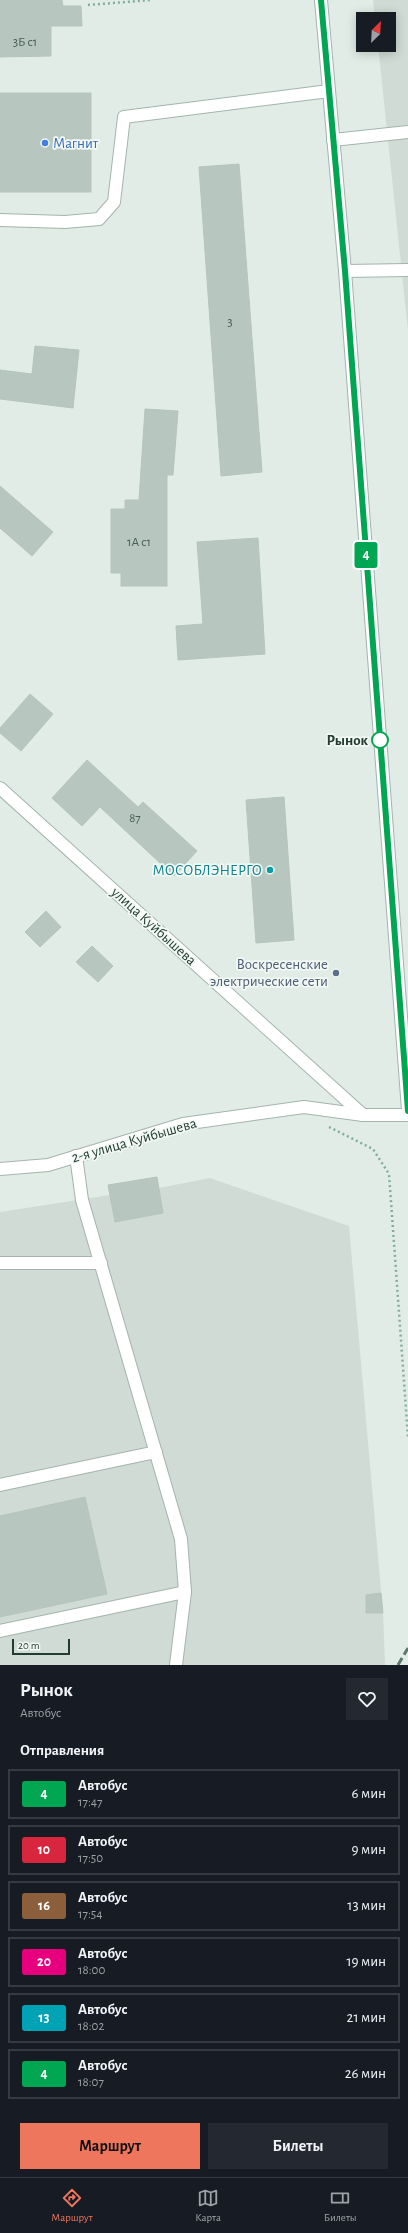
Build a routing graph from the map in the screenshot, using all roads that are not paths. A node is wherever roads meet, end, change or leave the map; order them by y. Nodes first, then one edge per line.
1 (321, 0) edge
2 (328, 91) junction
3 (408, 132) edge
4 (333, 140) junction
5 (0, 220) edge
6 (408, 270) edge
7 (345, 271) junction
8 (0, 788) edge
9 (408, 1110) edge
10 (363, 1115) junction
11 (408, 1115) edge
12 (76, 1156) junction
13 (0, 1169) edge
14 (100, 1262) junction
15 (0, 1263) edge
16 (156, 1452) junction
17 (0, 1485) edge
18 (185, 1592) junction
19 (0, 1631) edge
20 (176, 1665) edge

1 - 2 street
2 - 4 street
2 - 5 street
3 - 4 street
4 - 7 street
6 - 7 street
7 - 9 street
8 - 10 street, улица Куйбышева
10 - 11 street
10 - 12 street, 2-я улица Куйбышева
12 - 13 street, 2-я улица Куйбышева
12 - 14 street
14 - 15 street
14 - 16 street
16 - 17 street
16 - 18 street
18 - 19 street
18 - 20 street

